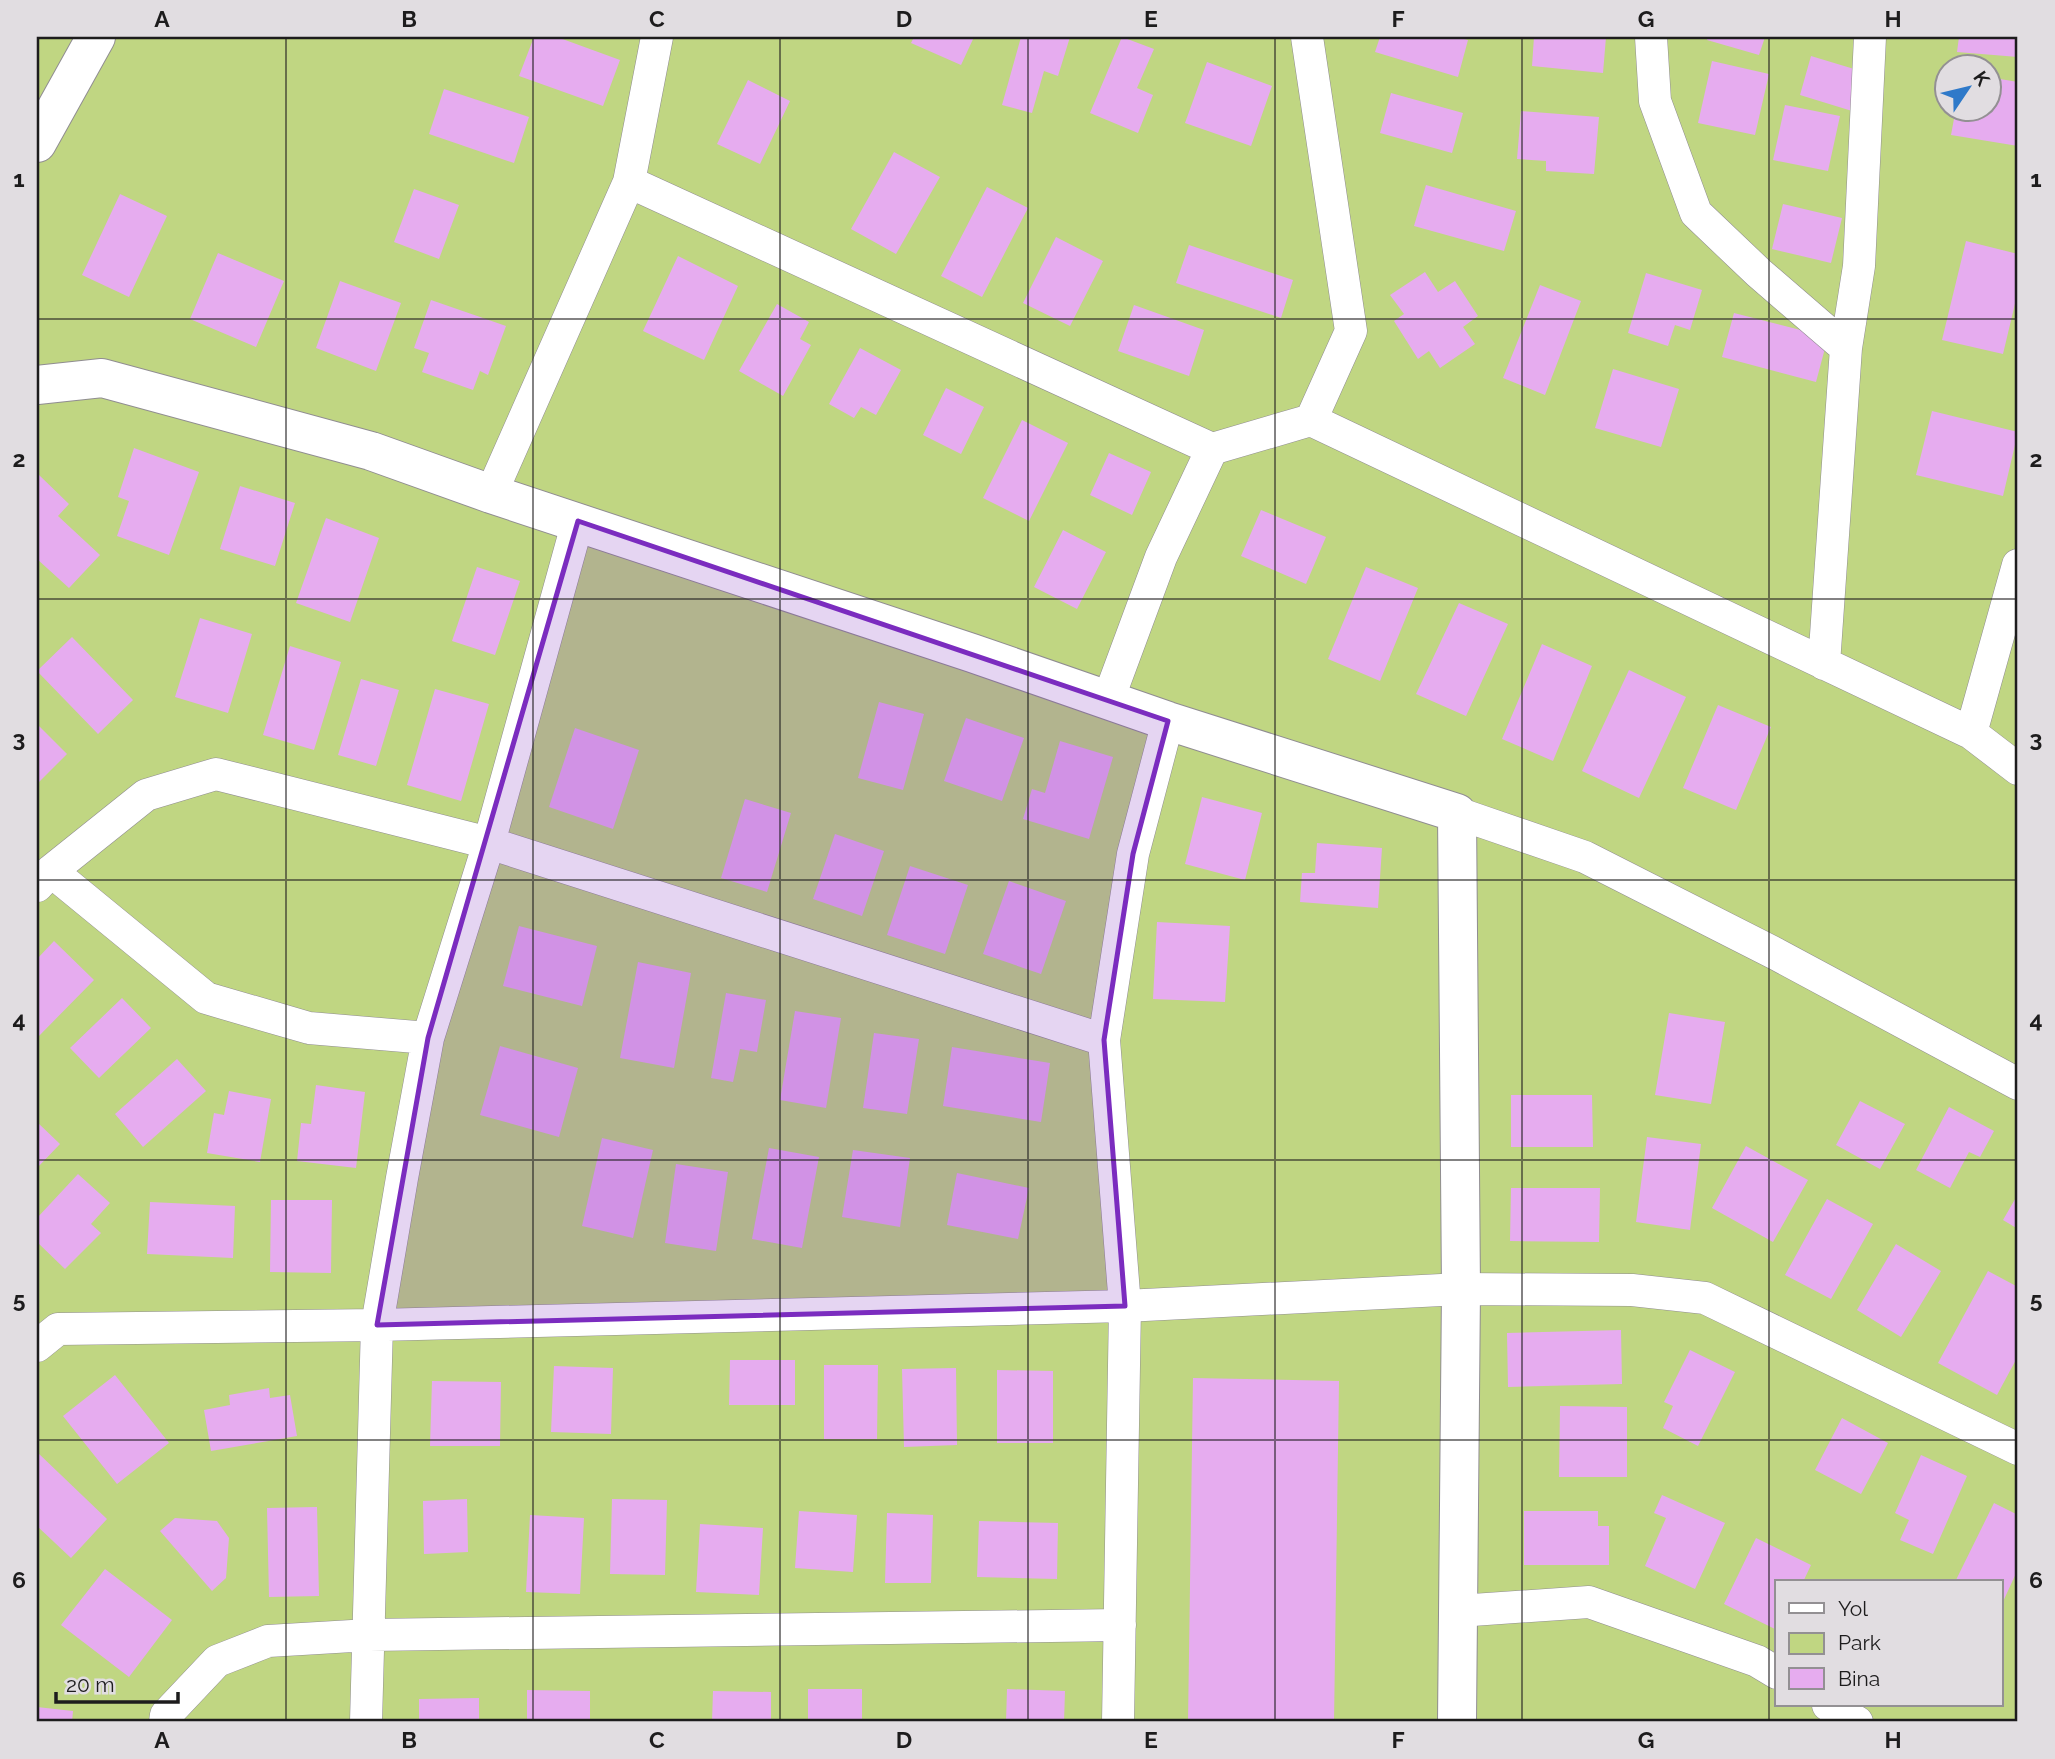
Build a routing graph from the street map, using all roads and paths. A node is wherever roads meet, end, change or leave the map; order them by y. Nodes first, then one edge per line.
1 (96, 37) edge
2 (657, 37) edge
3 (1307, 37) edge
4 (1651, 37) edge
5 (1870, 37) edge
6 (37, 143) edge
7 (629, 182) junction
8 (1846, 348) junction
9 (37, 385) edge
10 (1311, 420) junction
11 (1212, 449) junction
12 (491, 494) junction
13 (578, 521) junction
14 (2018, 565) edge
15 (1824, 664) junction
16 (1108, 700) junction
17 (1168, 721) junction
18 (1972, 733) junction
19 (2018, 769) edge
20 (1457, 813) junction
21 (489, 843) junction
22 (44, 879) edge
23 (428, 1038) junction
24 (1104, 1040) junction
25 (2018, 1084) edge
26 (1461, 1289) junction
27 (1125, 1306) junction
28 (377, 1325) junction
29 (44, 1328) edge
30 (2015, 1439) edge
31 (1458, 1611) junction
32 (1120, 1625) junction
33 (369, 1635) junction
34 (1775, 1672) edge
35 (1830, 1706) edge
36 (165, 1722) edge
37 (366, 1722) edge
38 (1118, 1722) edge
39 (1457, 1722) edge
40 (1857, 1722) edge

1 - 6 street
2 - 7 street
3 - 10 street
4 - 8 street
5 - 8 street
7 - 11 street
7 - 12 street
8 - 15 street
9 - 12 street
10 - 11 street
10 - 15 street
11 - 16 street
12 - 13 street
13 - 16 street
13 - 21 street
14 - 18 street
15 - 18 street
16 - 17 street
17 - 20 street
17 - 24 street
18 - 19 street
20 - 25 street
20 - 26 street
21 - 22 street
21 - 23 street
21 - 24 street
22 - 23 street
23 - 28 street
24 - 27 street
26 - 27 street
26 - 30 street
26 - 31 street
27 - 28 street
27 - 32 street
28 - 29 street
28 - 33 street
31 - 34 street
31 - 39 street
32 - 33 street
32 - 38 street
33 - 36 street
33 - 37 street
35 - 40 street

